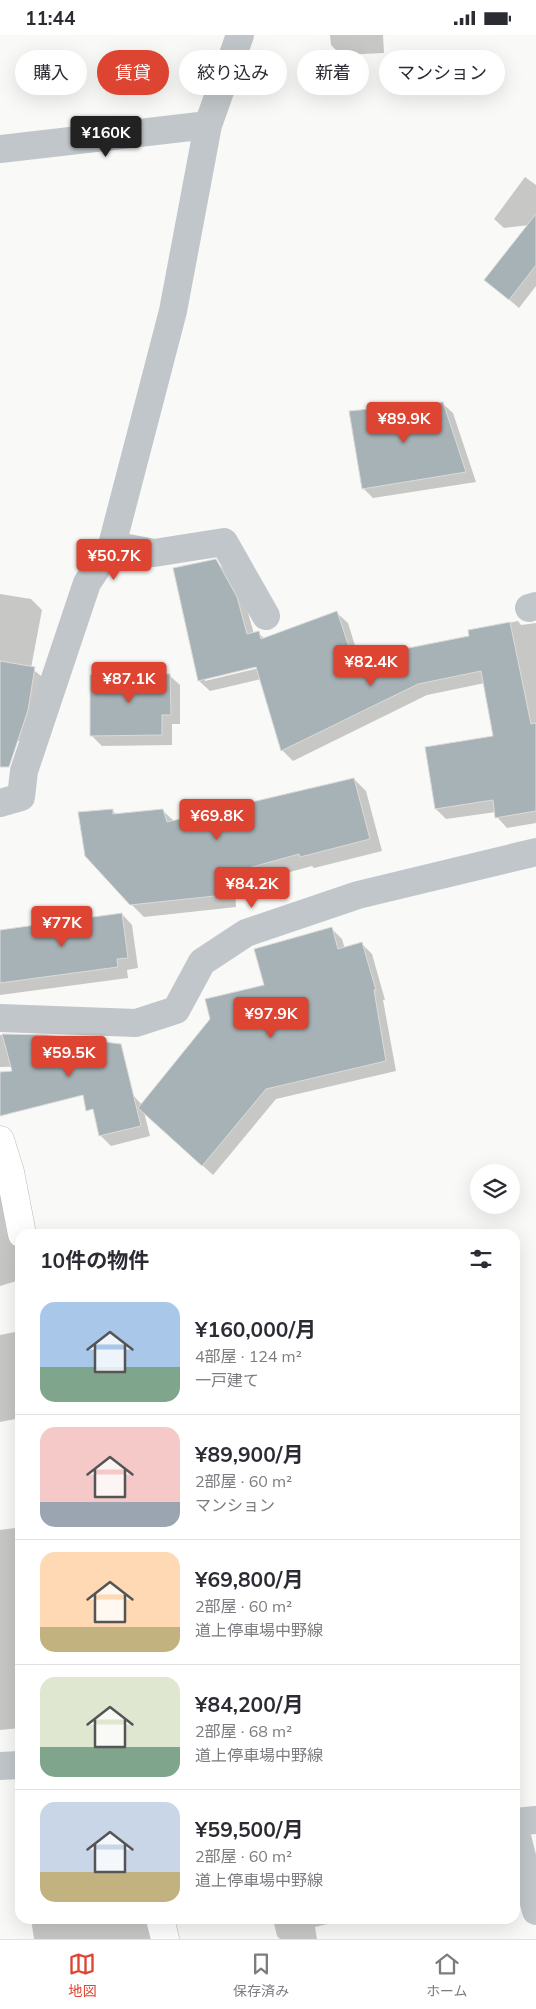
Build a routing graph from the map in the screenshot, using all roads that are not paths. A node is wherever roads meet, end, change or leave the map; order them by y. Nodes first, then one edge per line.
1 (240, 35) edge
2 (208, 125) junction
3 (0, 149) edge
4 (112, 545) junction
5 (266, 616) dead end
6 (0, 803) edge
7 (536, 852) edge
8 (0, 1018) edge
9 (0, 1141) edge
10 (21, 1229) edge
11 (0, 1765) edge
12 (15, 1765) edge
13 (536, 1820) edge
14 (520, 1822) edge
15 (520, 1849) edge
16 (536, 1911) edge
17 (161, 1924) edge
18 (165, 1939) edge

1 - 2 street
2 - 3 street
2 - 4 street
4 - 5 street
4 - 6 street
7 - 8 street
9 - 10 main road
11 - 12 street
13 - 14 street
15 - 16 street
17 - 18 main road

